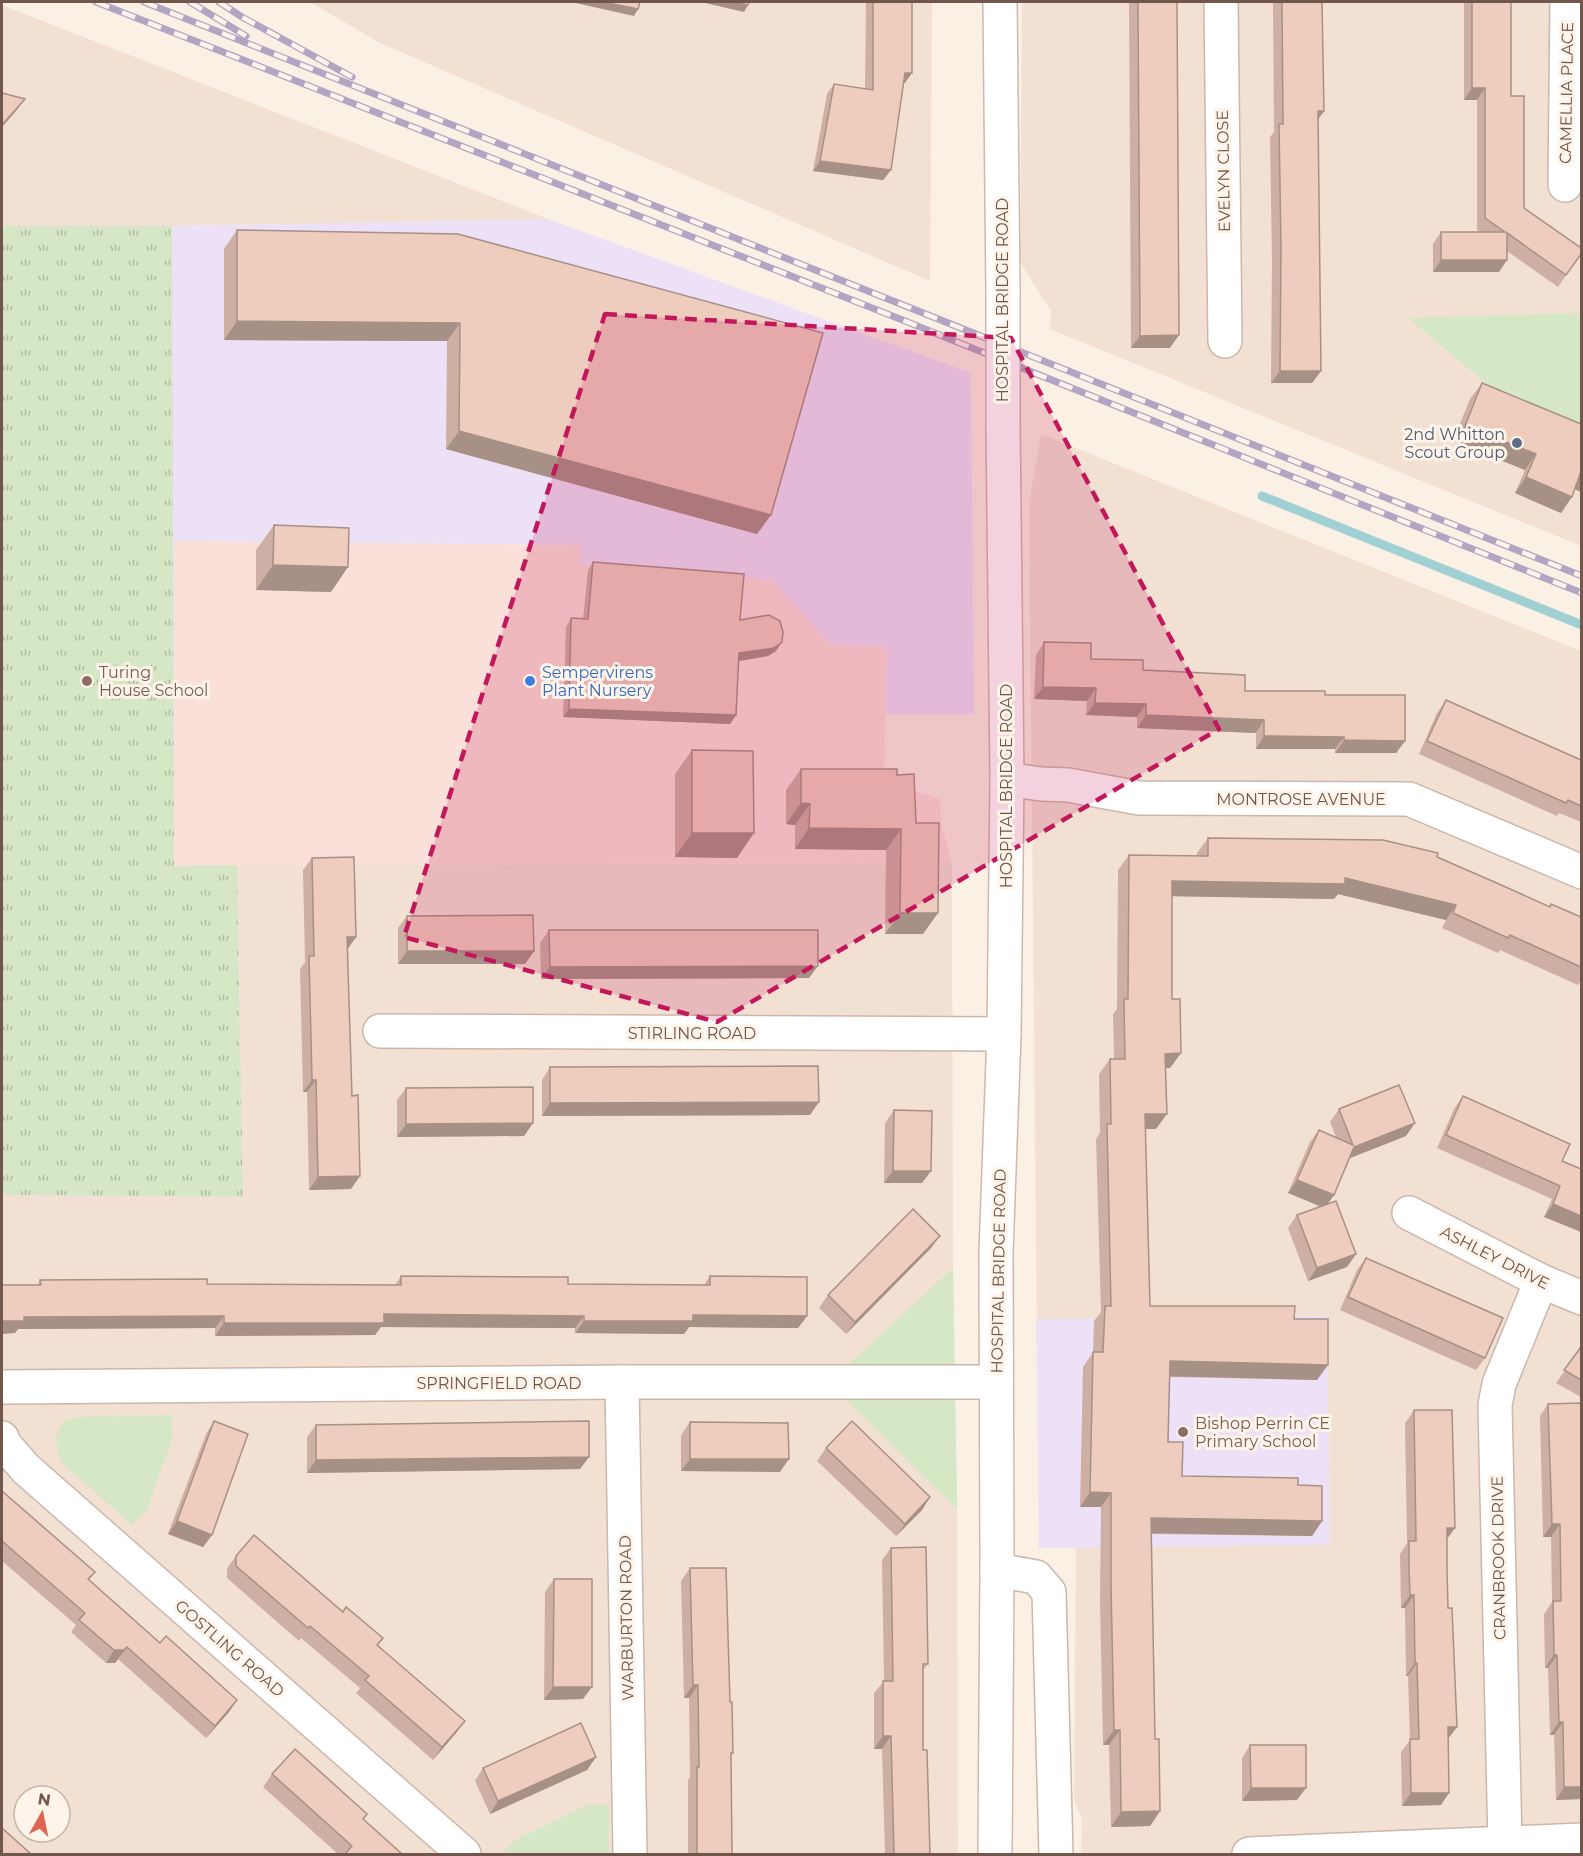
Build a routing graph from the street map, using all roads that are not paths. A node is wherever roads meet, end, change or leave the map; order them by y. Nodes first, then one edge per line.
1 (1000, 2) edge
2 (1221, 2) edge
3 (1567, 2) edge
4 (1566, 185) dead end
5 (1226, 341) dead end
6 (1007, 779) junction
7 (1581, 872) edge
8 (380, 1031) dead end
9 (1004, 1034) junction
10 (1409, 1214) dead end
11 (1541, 1281) junction
12 (1581, 1298) edge
13 (622, 1382) junction
14 (996, 1382) junction
15 (2, 1387) edge
16 (2, 1438) edge
17 (998, 1570) junction
18 (1581, 1840) edge
19 (1505, 1843) junction
20 (464, 1854) edge
21 (630, 1854) edge
22 (995, 1854) edge
23 (1056, 1854) edge
24 (1249, 1854) edge

1 - 6 street, HOSPITAL BRIDGE ROAD, bridge
2 - 5 street, EVELYN CLOSE
3 - 4 street, CAMELLIA PLACE
6 - 7 street, MONTROSE AVENUE
6 - 9 street, HOSPITAL BRIDGE ROAD
8 - 9 street, STIRLING ROAD
9 - 14 street, HOSPITAL BRIDGE ROAD
10 - 11 street, ASHLEY DRIVE
11 - 12 street, ASHLEY DRIVE
11 - 19 street, CRANBROOK DRIVE
13 - 14 street, SPRINGFIELD ROAD
13 - 15 street, SPRINGFIELD ROAD
13 - 21 street, WARBURTON ROAD
14 - 17 street, HOSPITAL BRIDGE ROAD
16 - 20 street, GOSTLING ROAD
17 - 22 street, HOSPITAL BRIDGE ROAD
17 - 23 street
18 - 19 street
19 - 24 street

